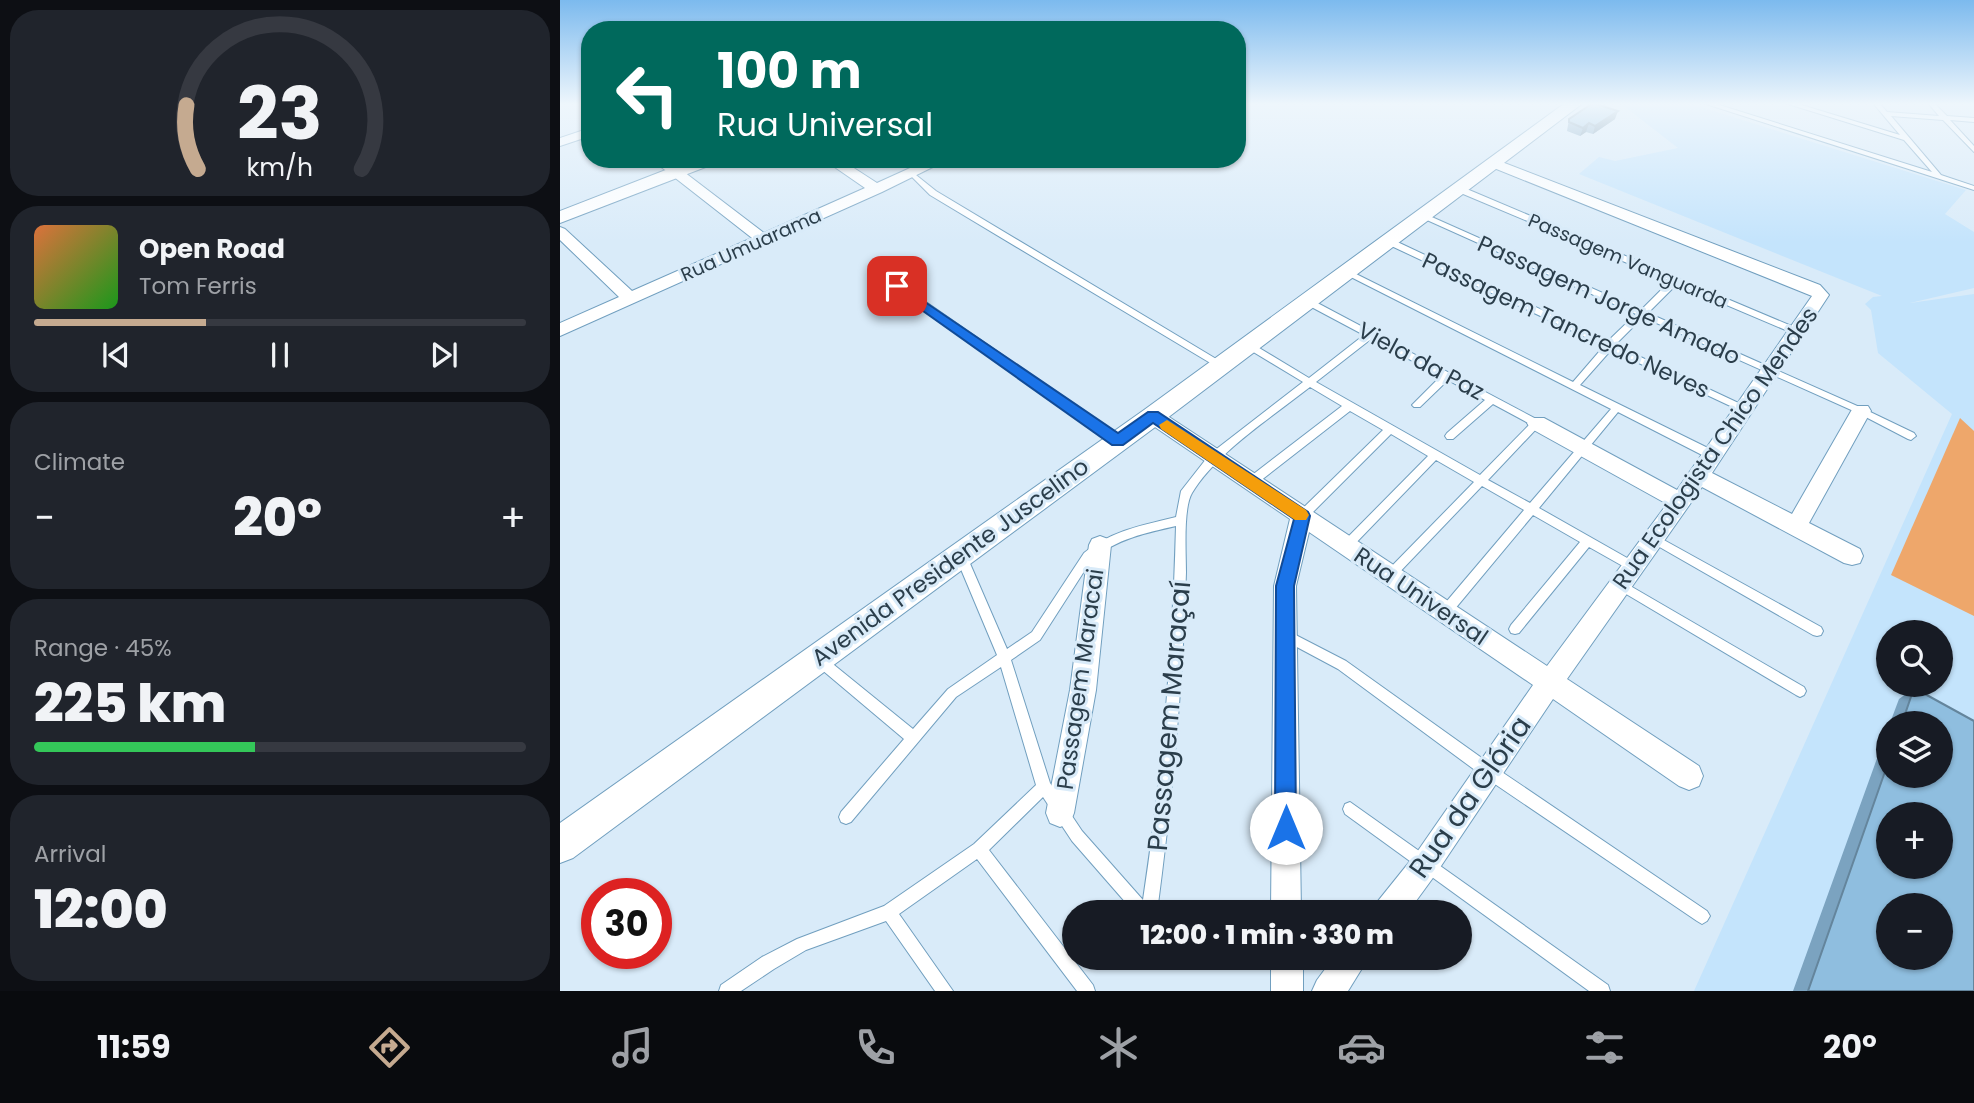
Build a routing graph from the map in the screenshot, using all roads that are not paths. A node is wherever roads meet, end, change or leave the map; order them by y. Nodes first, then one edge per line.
1 (1513, 149) edge
2 (1852, 149) edge
3 (1914, 149) edge
4 (1494, 163) junction
5 (670, 168) edge
6 (688, 168) edge
7 (845, 168) edge
8 (922, 168) edge
9 (676, 173) junction
10 (911, 173) junction
11 (1940, 177) junction
12 (877, 188) junction
13 (1974, 188) edge
14 (1460, 189) junction
15 (1422, 216) junction
16 (560, 217) edge
17 (560, 232) edge
18 (764, 239) junction
19 (1388, 241) junction
20 (1345, 272) junction
21 (1675, 281) junction
22 (897, 286) dead end
23 (630, 299) junction
24 (1305, 300) junction
25 (1641, 314) junction
26 (560, 330) edge
27 (1798, 332) junction
28 (1370, 335) junction
29 (1248, 345) junction
30 (1609, 346) junction
31 (1220, 365) junction
32 (1770, 370) junction
33 (1447, 375) junction
34 (1310, 382) junction
35 (1573, 387) junction
36 (1492, 399) junction
37 (1417, 405) dead end
38 (1349, 406) junction
39 (1616, 409) junction
40 (1744, 409) junction
41 (1861, 411) junction
42 (1153, 416) junction
43 (1537, 423) junction
44 (1390, 429) junction
45 (1451, 436) dead end
46 (1911, 436) dead end
47 (1118, 441) junction
48 (1584, 449) junction
49 (1435, 455) junction
50 (1712, 455) junction
51 (1214, 457) junction
52 (1699, 476) junction
53 (1482, 481) junction
54 (1251, 482) junction
55 (1680, 501) junction
56 (1532, 509) junction
57 (1302, 516) junction
58 (1181, 520) junction
59 (1796, 526) junction
60 (1653, 538) junction
61 (1588, 541) junction
62 (1100, 545) junction
63 (1346, 545) junction
64 (961, 555) junction
65 (1852, 556) dead end
66 (1632, 566) junction
67 (1390, 575) junction
68 (1620, 584) junction
69 (1445, 612) junction
70 (1515, 629) dead end
71 (1817, 631) dead end
72 (1284, 634) junction
73 (1004, 657) junction
74 (817, 658) junction
75 (1550, 682) junction
76 (1800, 691) dead end
77 (912, 737) junction
78 (1488, 771) junction
79 (1689, 776) dead end
80 (1044, 787) junction
81 (1350, 809) dead end
82 (1060, 813) junction
83 (846, 817) dead end
84 (560, 845) edge
85 (979, 849) junction
86 (1425, 865) junction
87 (1135, 900) edge
88 (1148, 900) edge
89 (1286, 900) edge
90 (1398, 900) edge
91 (889, 912) junction
92 (1702, 916) dead end
93 (1287, 970) edge
94 (732, 989) edge
95 (945, 991) edge
96 (1087, 991) edge
97 (1287, 991) edge
98 (1602, 991) edge

1 - 4 street, Avenida Presidente Juscelino
2 - 11 lane
3 - 11 lane
4 - 14 street, Avenida Presidente Juscelino
4 - 27 street, Rua Ecologista Chico Mendes
5 - 9 street
6 - 9 street
7 - 12 street
8 - 10 street, Rua Umuarama
9 - 16 street
9 - 18 street
10 - 12 street, Rua Umuarama
10 - 31 lane
11 - 13 lane
12 - 18 street, Rua Umuarama
14 - 15 street, Avenida Presidente Juscelino
14 - 21 lane, Passagem Vanguarda
15 - 19 street, Avenida Presidente Juscelino
15 - 25 lane, Passagem Jorge Amado
17 - 23 street
18 - 23 street, Rua Umuarama
19 - 20 street, Avenida Presidente Juscelino
19 - 30 lane, Passagem Tancredo Neves
20 - 24 street, Avenida Presidente Juscelino
20 - 35 lane
21 - 25 lane
21 - 27 lane, Passagem Vanguarda
22 - 47 lane
23 - 26 street, Rua Umuarama
24 - 28 lane, Viela da Paz
24 - 29 street, Avenida Presidente Juscelino
25 - 30 lane
25 - 32 lane, Passagem Jorge Amado
27 - 32 street, Rua Ecologista Chico Mendes
28 - 33 lane, Viela da Paz
28 - 34 lane, Passagem Maraçaí
29 - 31 street, Avenida Presidente Juscelino
29 - 34 lane
30 - 35 lane
30 - 40 lane, Passagem Tancredo Neves
31 - 42 street, Avenida Presidente Juscelino
32 - 40 street, Rua Ecologista Chico Mendes
32 - 41 lane, Passagem Jorge Amado
33 - 36 lane, Viela da Paz
33 - 37 lane
34 - 38 lane
34 - 51 lane, Passagem Maraçaí
35 - 39 lane
36 - 43 lane, Viela da Paz
36 - 45 lane
38 - 44 lane
38 - 54 lane
39 - 48 lane
39 - 50 lane
40 - 50 street, Rua Ecologista Chico Mendes
41 - 46 lane, Passagem Jorge Amado
41 - 59 street
42 - 47 street, Avenida Presidente Juscelino
42 - 51 street, Rua Universal
43 - 48 street
43 - 53 lane
44 - 49 lane
44 - 57 lane
47 - 64 street, Avenida Presidente Juscelino
48 - 55 street
48 - 56 lane
49 - 53 lane
49 - 63 lane
50 - 52 street, Rua Ecologista Chico Mendes
51 - 54 street, Rua Universal
51 - 58 lane, Passagem Maraçaí
52 - 55 street, Rua Ecologista Chico Mendes
52 - 59 street
53 - 56 lane
53 - 67 lane
54 - 57 street, Rua Universal
55 - 60 street, Rua Ecologista Chico Mendes
56 - 61 lane
56 - 69 lane
57 - 63 street, Rua Universal
57 - 72 street
58 - 62 lane
58 - 88 lane, Passagem Maraçaí
59 - 65 street
60 - 66 street, Rua Ecologista Chico Mendes
60 - 71 lane
61 - 66 lane
61 - 70 lane
62 - 73 lane
62 - 82 street, Passagem Maracai
63 - 67 street, Rua Universal
64 - 73 lane
64 - 74 street, Avenida Presidente Juscelino
66 - 68 street, Rua Ecologista Chico Mendes
67 - 69 street, Rua Universal
68 - 75 street, Rua Ecologista Chico Mendes
68 - 76 lane
69 - 75 street, Rua Universal
72 - 78 lane
72 - 89 street
73 - 77 lane
73 - 80 lane
74 - 77 lane
74 - 84 street, Avenida Presidente Juscelino
75 - 78 street, Rua da Glória
75 - 79 street, Rua Universal
77 - 83 lane
78 - 86 street, Rua da Glória
78 - 92 lane
80 - 82 lane
80 - 85 lane
81 - 86 lane
82 - 87 lane
85 - 91 lane
85 - 96 lane
86 - 90 street, Rua da Glória
86 - 98 lane
91 - 94 lane
91 - 95 lane
93 - 97 street

